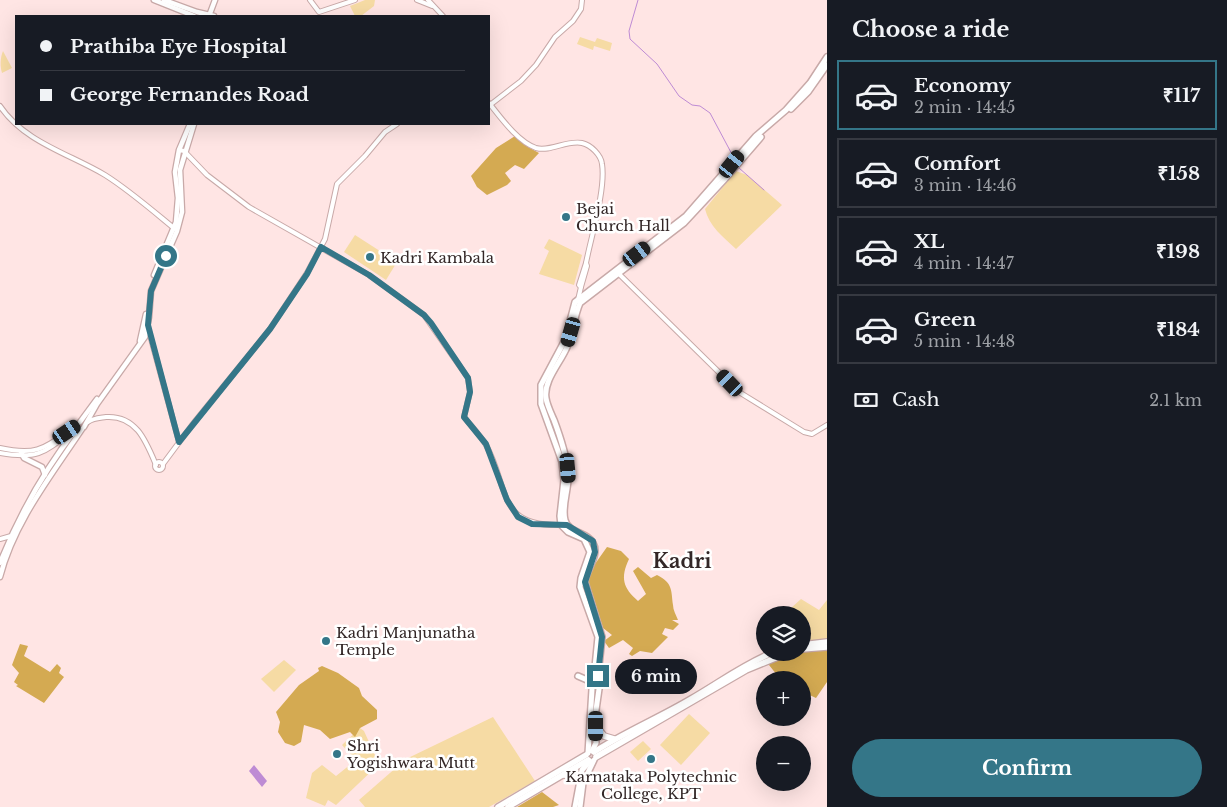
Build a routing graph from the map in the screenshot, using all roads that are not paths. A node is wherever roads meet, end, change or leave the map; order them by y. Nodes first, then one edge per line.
1 (154, 0) edge
2 (164, 0) edge
3 (310, 0) edge
4 (354, 0) edge
5 (417, 0) edge
6 (428, 0) edge
7 (582, 0) edge
8 (436, 9) junction
9 (192, 15) edge
10 (208, 15) edge
11 (443, 15) edge
12 (826, 64) edge
13 (490, 104) edge
14 (0, 106) edge
15 (15, 123) edge
16 (17, 125) edge
17 (192, 125) edge
18 (396, 125) edge
19 (182, 150) junction
20 (175, 230) junction
21 (321, 247) junction
22 (616, 272) junction
23 (582, 286) junction
24 (590, 289) junction
25 (578, 302) junction
26 (146, 324) junction
27 (827, 425) edge
28 (81, 426) junction
29 (179, 442) junction
30 (0, 448) edge
31 (0, 453) edge
32 (22, 454) junction
33 (163, 464) junction
34 (156, 465) junction
35 (45, 475) junction
36 (564, 525) junction
37 (11, 536) junction
38 (0, 538) edge
39 (0, 563) edge
40 (0, 577) edge
41 (827, 642) edge
42 (811, 644) edge
43 (827, 647) edge
44 (811, 648) edge
45 (756, 660) edge
46 (768, 661) edge
47 (596, 669) junction
48 (601, 675) junction
49 (578, 676) dead end
50 (594, 683) junction
51 (596, 726) junction
52 (614, 739) junction
53 (591, 756) junction
54 (558, 778) junction
55 (580, 781) junction
56 (580, 789) junction
57 (498, 807) edge
58 (508, 807) edge
59 (576, 807) edge
60 (580, 807) edge

1 - 9 main road
2 - 10 main road
3 - 4 street
5 - 8 street
6 - 8 street
7 - 13 street
8 - 11 street
12 - 22 main road
13 - 23 street
14 - 15 street
16 - 20 street
17 - 19 main road
18 - 21 street
19 - 20 main road
19 - 21 street
20 - 26 main road
21 - 29 street
21 - 36 street
22 - 24 main road
22 - 25 main road
22 - 27 street
23 - 24 main road
23 - 25 street
24 - 25 main road
25 - 36 main road
26 - 28 main road
26 - 29 street
28 - 32 street
28 - 34 street
28 - 35 main road
28 - 40 main road
29 - 33 street
30 - 32 street
31 - 32 street
32 - 35 main road
33 - 34 street
33 - 34 street
35 - 37 main road
36 - 47 main road
37 - 38 street
37 - 39 main road
41 - 42 highway
43 - 44 highway
45 - 52 highway
46 - 53 highway
47 - 48 main road
47 - 48 main road
47 - 50 main road
48 - 51 main road
49 - 50 main road
50 - 53 main road
51 - 52 highway
51 - 53 main road
52 - 53 highway
53 - 54 highway
53 - 55 main road
53 - 56 main road
53 - 57 highway
54 - 55 highway
54 - 58 highway
55 - 56 main road
56 - 59 main road
56 - 60 main road

